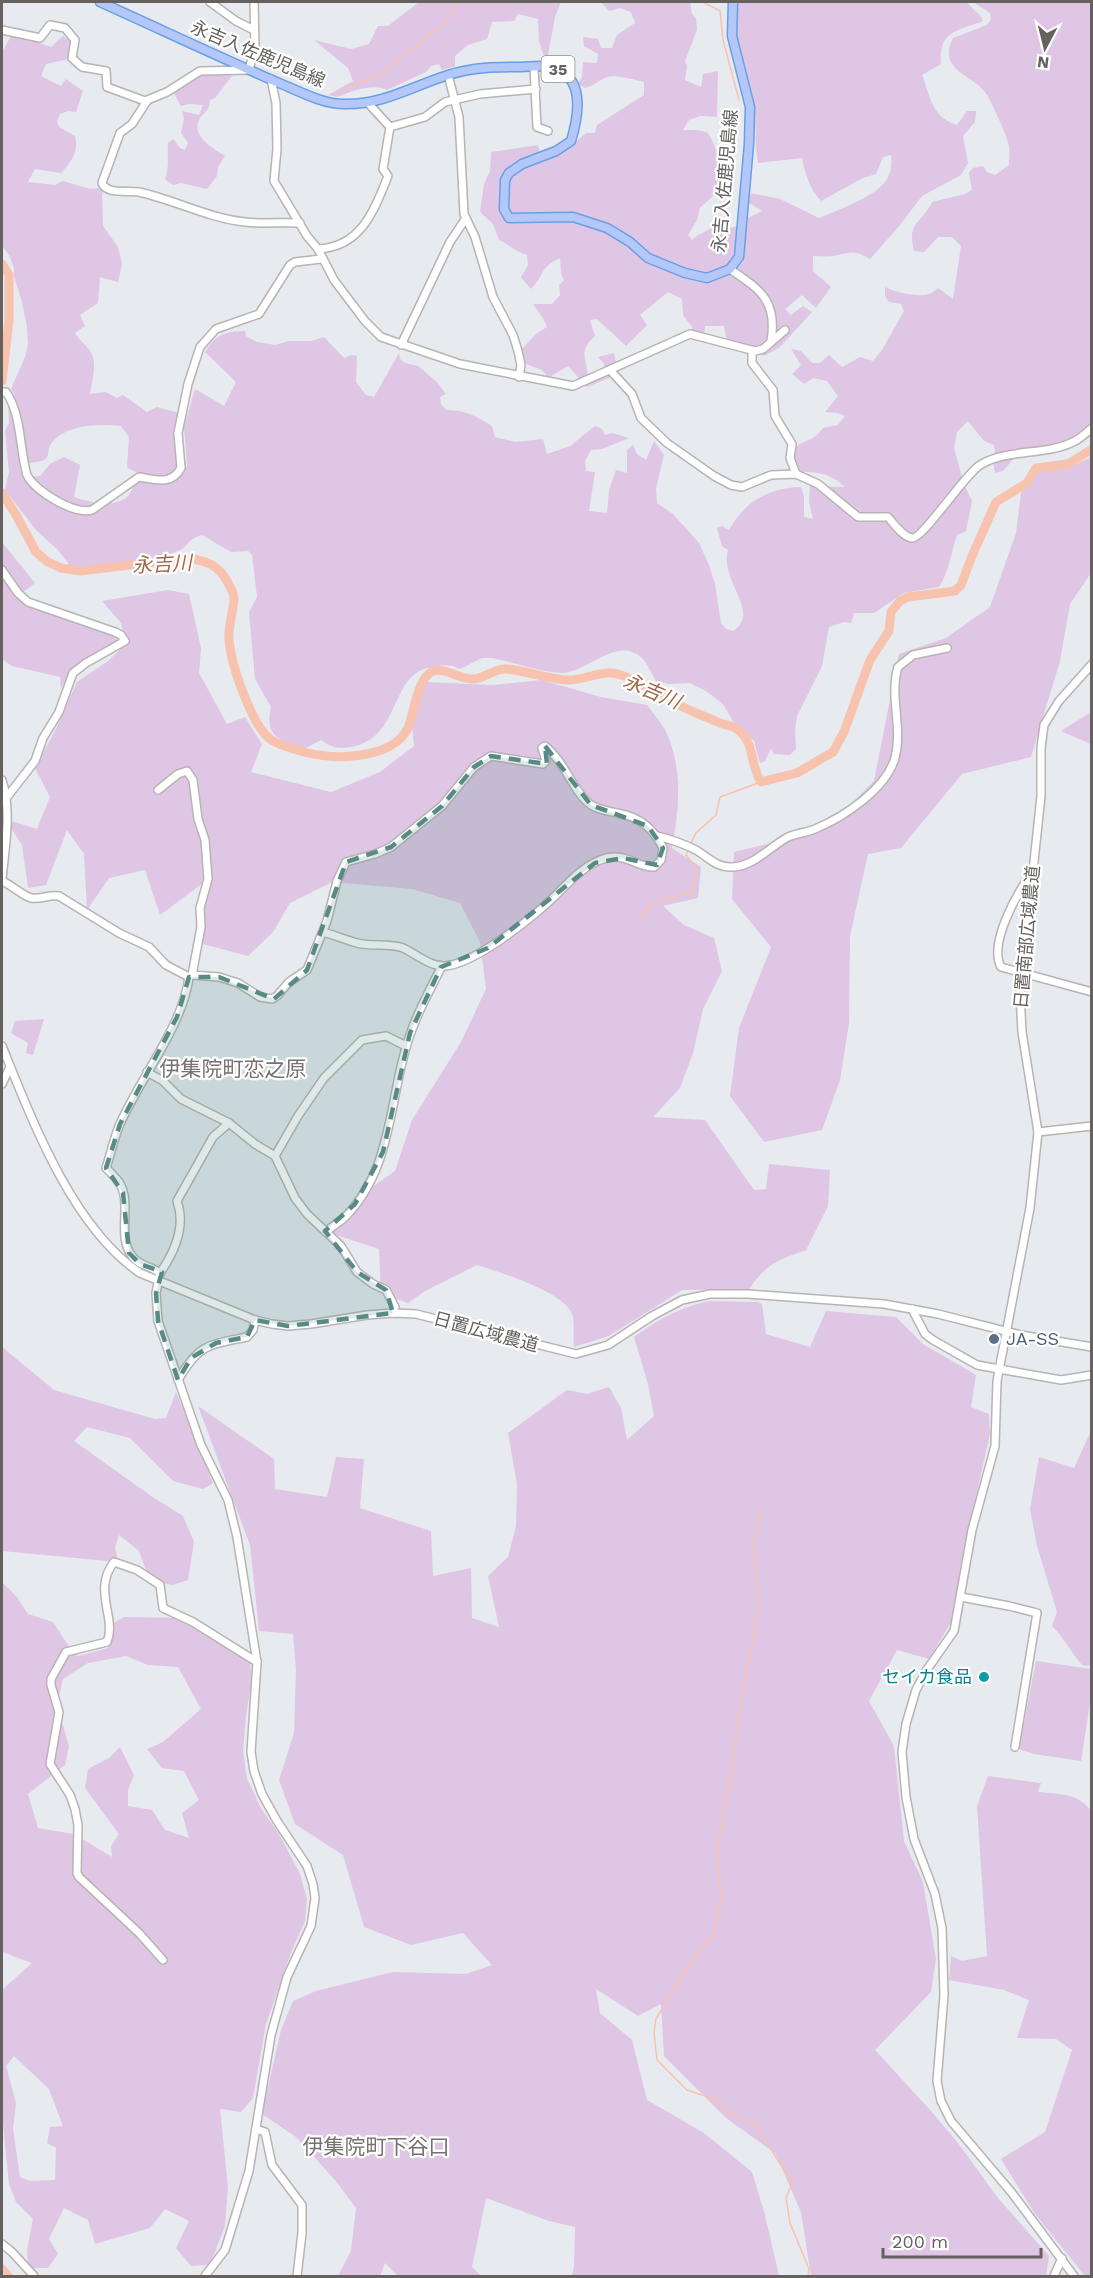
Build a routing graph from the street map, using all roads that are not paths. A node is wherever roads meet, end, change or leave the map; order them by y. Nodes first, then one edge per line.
1 (100, 2) edge
2 (210, 2) edge
3 (254, 2) edge
4 (733, 2) edge
5 (2, 30) edge
6 (254, 30) junction
7 (534, 67) junction
8 (249, 70) junction
9 (448, 75) junction
10 (271, 79) junction
11 (536, 89) junction
12 (147, 100) junction
13 (455, 100) junction
14 (368, 103) junction
15 (390, 127) junction
16 (548, 131) dead end
17 (466, 218) junction
18 (300, 223) junction
19 (318, 249) junction
20 (321, 259) junction
21 (730, 269) junction
22 (785, 330) dead end
23 (771, 341) junction
24 (402, 345) junction
25 (752, 350) junction
26 (610, 370) junction
27 (519, 377) junction
28 (2, 392) edge
29 (1092, 428) edge
30 (796, 474) junction
31 (2, 570) edge
32 (947, 648) dead end
33 (1092, 664) edge
34 (2, 780) edge
35 (158, 790) dead end
36 (7, 797) junction
37 (657, 836) junction
38 (1032, 871) junction
39 (2, 880) edge
40 (323, 932) junction
41 (442, 966) junction
42 (1023, 972) junction
43 (190, 976) junction
44 (1092, 992) edge
45 (2, 1046) edge
46 (406, 1046) junction
47 (10, 1067) junction
48 (147, 1072) junction
49 (2, 1084) edge
50 (228, 1123) junction
51 (1092, 1126) edge
52 (1038, 1132) junction
53 (275, 1156) junction
54 (326, 1232) junction
55 (160, 1273) junction
56 (159, 1282) junction
57 (912, 1309) junction
58 (393, 1313) junction
59 (255, 1320) junction
60 (1006, 1332) junction
61 (1092, 1347) edge
62 (999, 1370) junction
63 (1092, 1375) edge
64 (177, 1380) junction
65 (961, 1597) junction
66 (257, 1662) junction
67 (1015, 1748) dead end
68 (163, 1960) dead end
69 (256, 2129) junction
70 (2, 2244) edge
71 (1062, 2258) junction
72 (34, 2277) edge
73 (205, 2277) edge
74 (297, 2277) edge
75 (1054, 2277) edge
76 (1074, 2277) edge

1 - 8 main road, 永吉入佐鹿児島線 / 35
2 - 6 street
3 - 6 street
4 - 21 main road, 永吉入佐鹿児島線
5 - 12 street
6 - 8 street
7 - 9 main road, 永吉入佐鹿児島線 / 35
7 - 11 street
7 - 21 main road, 永吉入佐鹿児島線 / 35
8 - 10 main road, 永吉入佐鹿児島線 / 35
8 - 12 street
9 - 13 street
9 - 14 main road, 永吉入佐鹿児島線 / 35
10 - 14 main road, 永吉入佐鹿児島線 / 35
10 - 18 street
11 - 13 street
11 - 16 street
12 - 18 street
13 - 15 street
13 - 17 street
14 - 15 street
15 - 19 street
17 - 24 street
17 - 27 street
18 - 19 street
19 - 20 street
20 - 24 street
20 - 28 street
21 - 23 street
22 - 23 street
23 - 25 street
24 - 27 street
25 - 26 street
25 - 30 street
26 - 27 street
26 - 30 street
29 - 30 street
31 - 36 street
32 - 37 street
33 - 38 street, 日置南部広域農道
34 - 36 street
35 - 43 street
36 - 39 street
37 - 40 street
37 - 41 street
38 - 42 street, 日置南部広域農道
38 - 42 street
39 - 43 street
40 - 41 street
40 - 43 street
41 - 46 street
42 - 44 street
42 - 52 street, 日置南部広域農道
43 - 48 street
45 - 47 street, 日置広域農道
46 - 53 street
46 - 54 street
47 - 49 street
47 - 56 street, 日置広域農道
48 - 50 street
48 - 55 street
50 - 53 street
50 - 55 street
51 - 52 street
52 - 60 street, 日置南部広域農道
53 - 54 street
54 - 58 street
55 - 56 street
56 - 59 street, 日置広域農道
56 - 64 street
57 - 58 street, 日置広域農道
57 - 60 street, 日置広域農道
57 - 62 street
58 - 59 street, 日置広域農道
59 - 64 street
60 - 61 street, 日置広域農道
60 - 62 street, 日置南部広域農道
62 - 63 street
62 - 65 street, 日置南部広域農道
64 - 66 street
65 - 67 street
65 - 71 street, 日置南部広域農道
66 - 68 street
66 - 69 street
69 - 73 street
69 - 74 street
70 - 72 street
71 - 75 street
71 - 76 street, 日置南部広域農道

